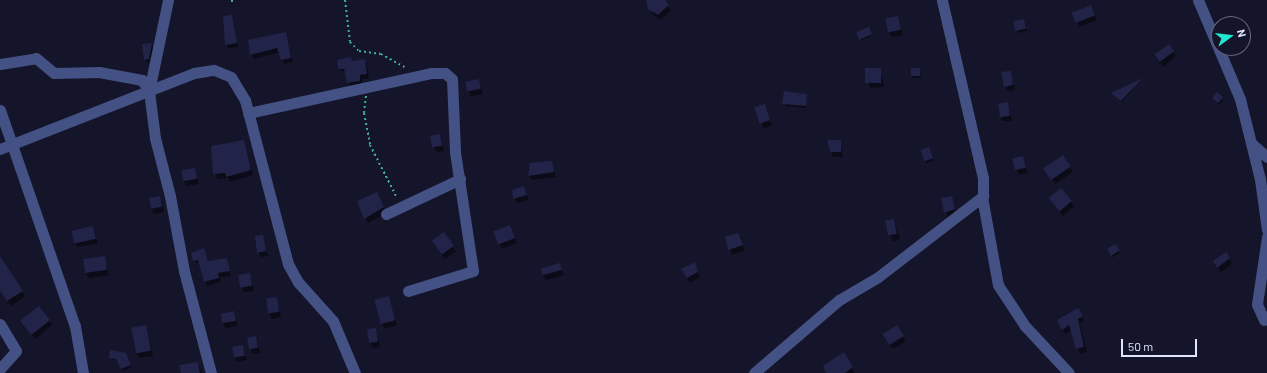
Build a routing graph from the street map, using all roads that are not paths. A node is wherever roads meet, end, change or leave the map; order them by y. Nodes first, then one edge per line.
1 (168, 0) edge
2 (942, 0) edge
3 (1198, 0) edge
4 (0, 64) edge
5 (149, 91) junction
6 (0, 110) edge
7 (248, 113) junction
8 (11, 143) junction
9 (1252, 144) junction
10 (0, 149) edge
11 (1267, 157) edge
12 (460, 179) junction
13 (982, 197) junction
14 (386, 214) dead end
15 (1267, 230) edge
16 (1267, 237) edge
17 (408, 292) dead end
18 (1264, 320) dead end
19 (0, 324) edge
20 (0, 369) edge
21 (83, 373) edge
22 (212, 373) edge
23 (355, 373) edge
24 (754, 373) edge
25 (1069, 373) edge

1 - 5 street
2 - 13 street
3 - 9 street
4 - 5 street
5 - 7 street
5 - 8 street
5 - 22 street
6 - 8 street
7 - 12 street
7 - 23 street
8 - 10 street
8 - 21 street
9 - 11 street
9 - 15 street
12 - 14 street
12 - 17 street
13 - 24 street
13 - 25 street
16 - 18 street
19 - 20 street

